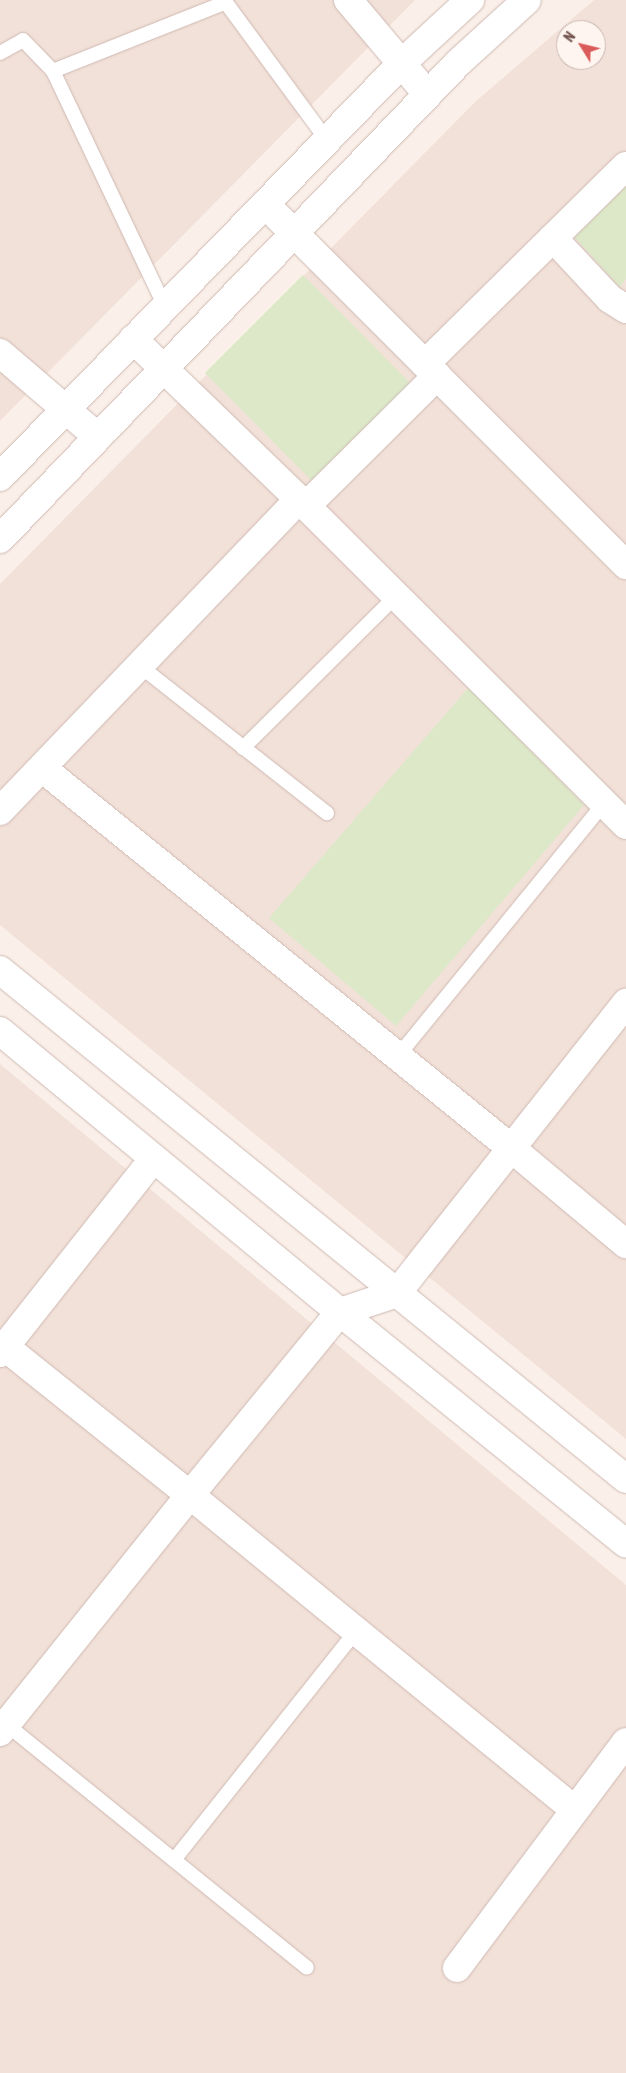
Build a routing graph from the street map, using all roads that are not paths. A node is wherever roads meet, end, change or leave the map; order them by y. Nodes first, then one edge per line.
1 (348, 0) edge
2 (470, 0) edge
3 (527, 0) edge
4 (225, 1) edge
5 (0, 53) edge
6 (402, 63) junction
7 (53, 71) junction
8 (428, 95) junction
9 (327, 140) junction
10 (626, 166) edge
11 (265, 204) junction
12 (294, 233) junction
13 (553, 238) junction
14 (165, 307) junction
15 (626, 309) edge
16 (133, 340) junction
17 (0, 353) edge
18 (164, 369) junction
19 (431, 370) junction
20 (65, 410) junction
21 (98, 437) junction
22 (0, 477) edge
23 (303, 502) junction
24 (0, 539) edge
25 (626, 565) edge
26 (396, 596) junction
27 (140, 666) junction
28 (243, 748) junction
29 (42, 768) junction
30 (604, 803) junction
31 (0, 811) edge
32 (327, 814) dead end
33 (626, 825) edge
34 (0, 970) edge
35 (626, 1003) edge
36 (0, 1031) edge
37 (398, 1056) junction
38 (511, 1148) junction
39 (154, 1158) junction
40 (626, 1244) edge
41 (397, 1293) junction
42 (340, 1312) junction
43 (2, 1350) edge
44 (626, 1479) edge
45 (190, 1495) junction
46 (626, 1544) edge
47 (356, 1631) junction
48 (3, 1728) edge
49 (626, 1742) edge
50 (575, 1810) junction
51 (174, 1860) junction
52 (307, 1968) dead end
53 (457, 1968) dead end

1 - 6 street
2 - 6 street
3 - 8 street
4 - 7 lane
4 - 9 lane
5 - 7 lane
6 - 8 street
6 - 9 street
7 - 14 lane
8 - 12 street
9 - 11 street
10 - 13 street
11 - 12 street
11 - 14 street
12 - 18 street
12 - 19 street
13 - 15 street
13 - 19 street
14 - 16 street
16 - 18 street
16 - 20 street
17 - 20 street
18 - 21 street
18 - 23 street
19 - 23 street
19 - 25 street
20 - 21 street
20 - 22 street
21 - 24 street
23 - 26 street
23 - 27 street
26 - 28 lane
26 - 30 street
27 - 28 lane
27 - 29 street
28 - 32 lane
29 - 31 street
29 - 37 street
30 - 33 street
30 - 37 lane
34 - 41 street
35 - 38 street
36 - 39 street
37 - 38 street
38 - 40 street
38 - 41 street
39 - 42 street
39 - 43 street
41 - 42 street
41 - 44 street
42 - 45 street
42 - 46 street
43 - 45 street
45 - 47 street
45 - 48 street
47 - 50 street
47 - 51 lane
48 - 51 lane
49 - 50 street
50 - 53 street
51 - 52 lane

